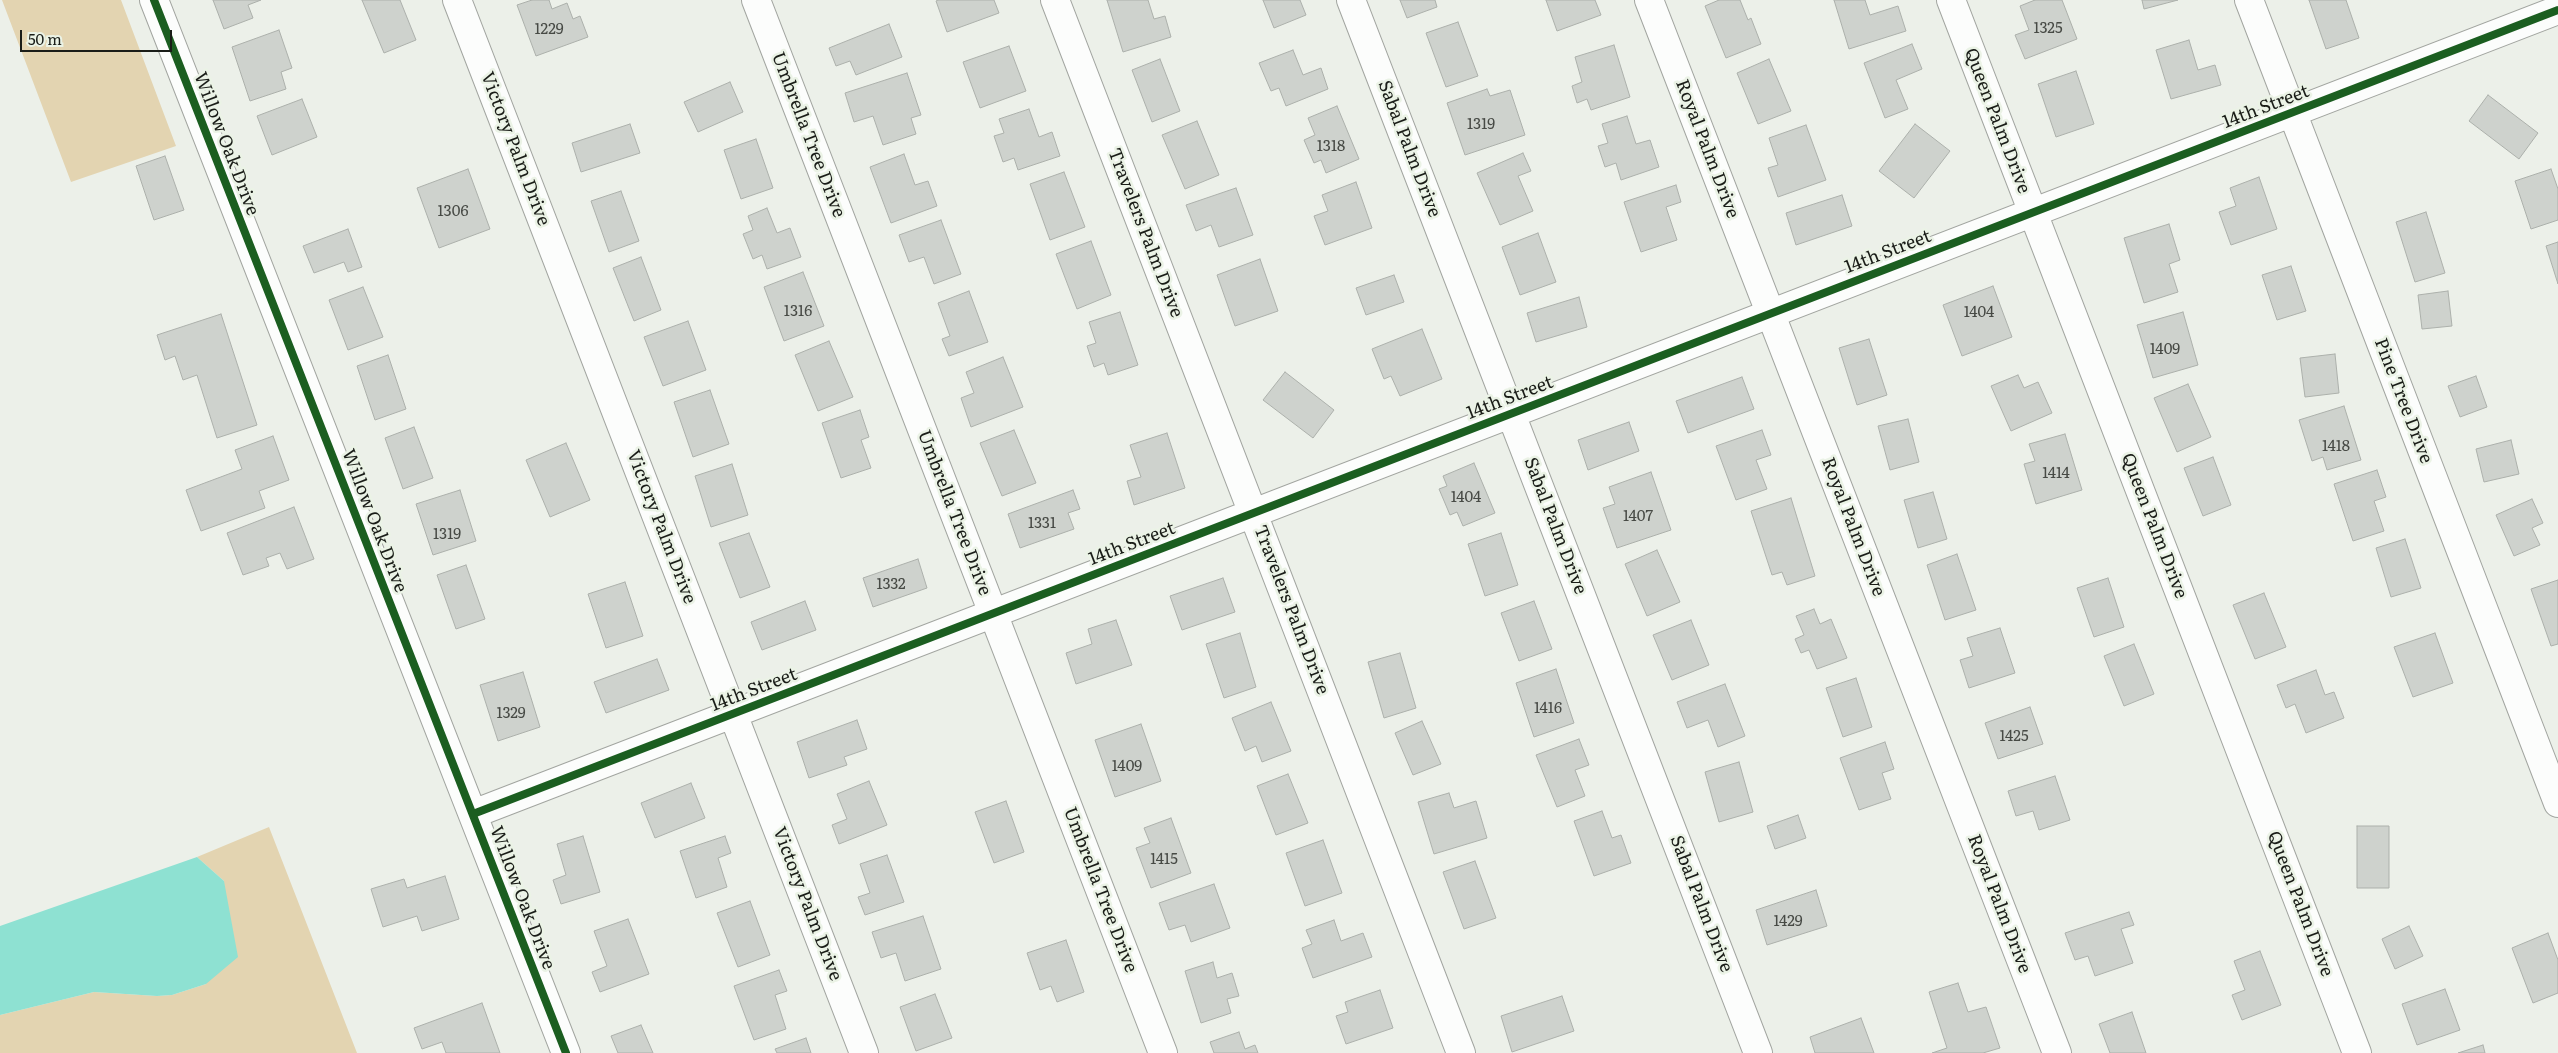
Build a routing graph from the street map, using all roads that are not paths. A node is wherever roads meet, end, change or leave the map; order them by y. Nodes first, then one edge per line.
1 (154, 0) edge
2 (457, 0) edge
3 (756, 0) edge
4 (1055, 0) edge
5 (1351, 0) edge
6 (1649, 0) edge
7 (1950, 0) edge
8 (2249, 0) edge
9 (2553, 13) edge
10 (2292, 113) junction
11 (2033, 212) junction
12 (1771, 314) junction
13 (1511, 414) junction
14 (1253, 514) junction
15 (993, 614) junction
16 (733, 714) junction
17 (2558, 803) edge
18 (473, 814) junction
19 (566, 1053) edge
20 (864, 1053) edge
21 (1163, 1053) edge
22 (1461, 1053) edge
23 (1758, 1053) edge
24 (2057, 1053) edge
25 (2357, 1053) edge

1 - 18 street, Willow Oak Drive
2 - 16 street, Victory Palm Drive
3 - 15 street, Umbrella Tree Drive
4 - 14 street, Travelers Palm Drive
5 - 13 street, Sabal Palm Drive
6 - 12 street, Royal Palm Drive
7 - 11 street, Queen Palm Drive
8 - 10 street, Pine Tree Drive
9 - 10 street, 14th Street
10 - 11 street, 14th Street
10 - 17 street, Pine Tree Drive
11 - 12 street, 14th Street
11 - 25 street, Queen Palm Drive
12 - 13 street, 14th Street
12 - 24 street, Royal Palm Drive
13 - 14 street, 14th Street
13 - 23 street, Sabal Palm Drive
14 - 15 street, 14th Street
14 - 22 street, Travelers Palm Drive
15 - 16 street, 14th Street
15 - 21 street, Umbrella Tree Drive
16 - 18 street, 14th Street
16 - 20 street, Victory Palm Drive
18 - 19 street, Willow Oak Drive

